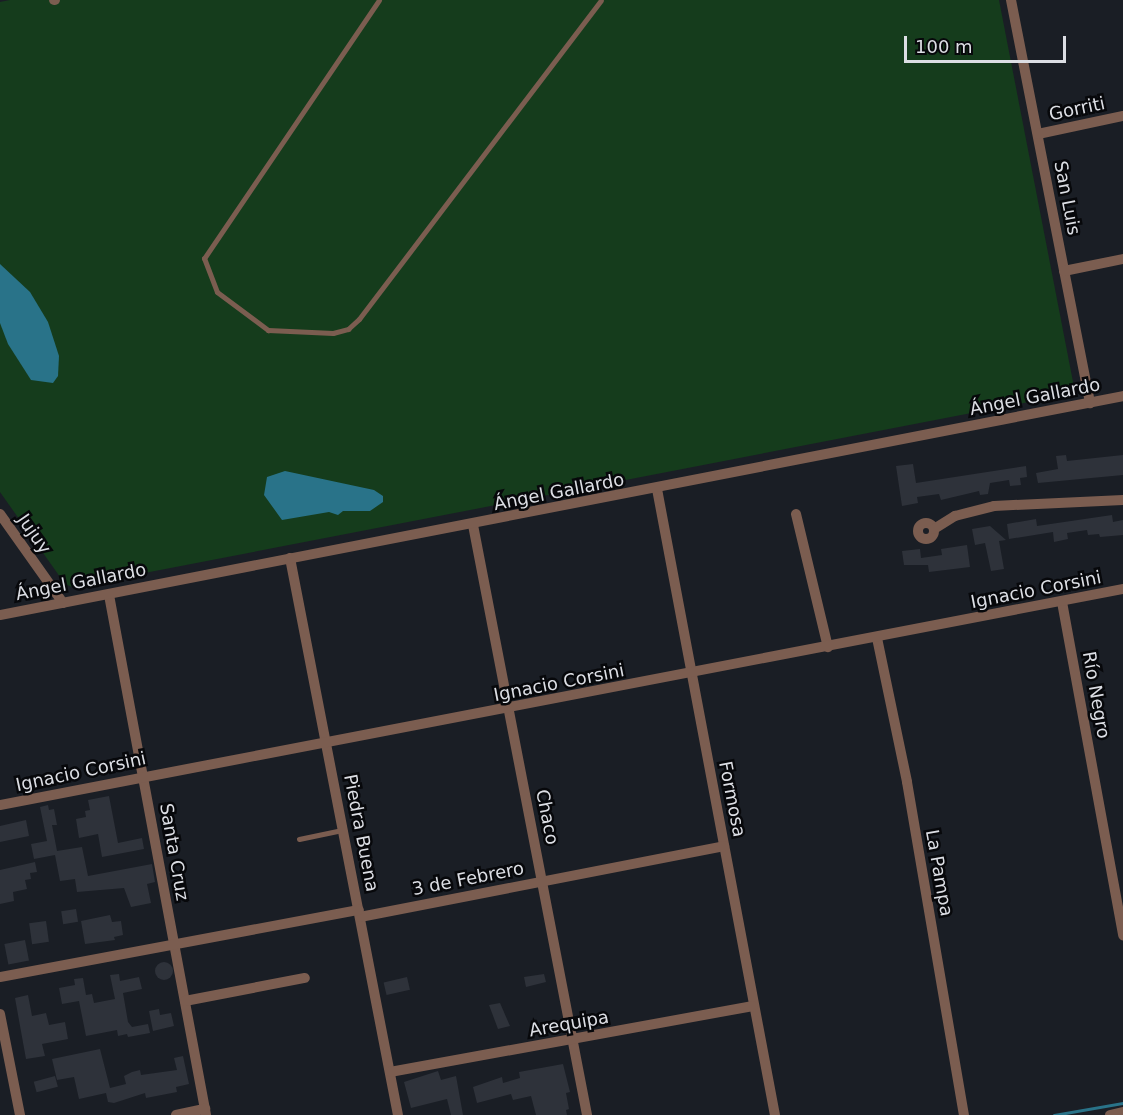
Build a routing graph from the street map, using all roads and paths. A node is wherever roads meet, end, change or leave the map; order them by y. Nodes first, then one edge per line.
1 (380, 0) edge
2 (601, 0) edge
3 (1011, 0) edge
4 (1123, 116) edge
5 (1038, 134) junction
6 (1123, 259) edge
7 (1064, 271) junction
8 (1123, 396) edge
9 (1090, 403) junction
10 (657, 489) junction
11 (1123, 500) edge
12 (0, 514) edge
13 (795, 514) dead end
14 (473, 525) junction
15 (934, 529) dead end
16 (290, 558) junction
17 (1123, 589) edge
18 (109, 595) junction
19 (1062, 602) junction
20 (63, 603) junction
21 (0, 615) edge
22 (877, 638) junction
23 (828, 647) junction
24 (692, 675) junction
25 (510, 709) junction
26 (327, 743) junction
27 (144, 776) junction
28 (0, 805) edge
29 (344, 830) junction
30 (299, 839) dead end
31 (724, 846) junction
32 (542, 881) junction
33 (359, 914) junction
34 (1123, 935) edge
35 (174, 945) junction
36 (0, 977) edge
37 (305, 978) dead end
38 (185, 1001) junction
39 (753, 1006) junction
40 (0, 1014) edge
41 (574, 1040) junction
42 (390, 1072) junction
43 (206, 1112) edge
44 (1123, 1113) edge
45 (20, 1115) edge
46 (176, 1115) edge
47 (398, 1115) edge
48 (587, 1115) edge
49 (775, 1115) edge
50 (964, 1115) edge
51 (1110, 1115) edge

1 - 2 lane
3 - 5 street, San Luis
4 - 5 street, Gorriti
5 - 7 street, San Luis
6 - 7 street
7 - 9 street, San Luis
8 - 9 street, Ángel Gallardo
9 - 10 street, Ángel Gallardo
10 - 14 street, Ángel Gallardo
10 - 24 street, Formosa
11 - 15 street
12 - 20 street, Jujuy
13 - 23 street
14 - 16 street, Ángel Gallardo
14 - 25 street, Chaco
16 - 18 street, Ángel Gallardo
16 - 26 street, Piedra Buena
17 - 19 street, Ignacio Corsini
18 - 20 street, Ángel Gallardo
18 - 27 street, Santa Cruz
19 - 22 street, Ignacio Corsini
19 - 34 street, Río Negro
20 - 21 street, Ángel Gallardo
22 - 23 street, Ignacio Corsini
22 - 50 street, La Pampa
23 - 24 street, Ignacio Corsini
24 - 25 street, Ignacio Corsini
24 - 31 street, Formosa
25 - 26 street, Ignacio Corsini
25 - 32 street, Chaco
26 - 27 street, Ignacio Corsini
26 - 29 street, Piedra Buena
27 - 28 street, Ignacio Corsini
27 - 35 street, Santa Cruz
29 - 30 lane
29 - 33 street, Piedra Buena
31 - 32 street, 3 de Febrero
31 - 39 street, Formosa
32 - 33 street, 3 de Febrero
32 - 41 street, Chaco
33 - 35 street, 3 de Febrero
33 - 42 street, Piedra Buena
35 - 36 street, 3 de Febrero
35 - 38 street, Santa Cruz
37 - 38 street
38 - 43 street, Santa Cruz
39 - 41 street, Arequipa
39 - 49 street, Formosa
40 - 45 street
41 - 42 street, Arequipa
41 - 48 street, Chaco
42 - 47 street, Piedra Buena
43 - 46 street
44 - 51 street

